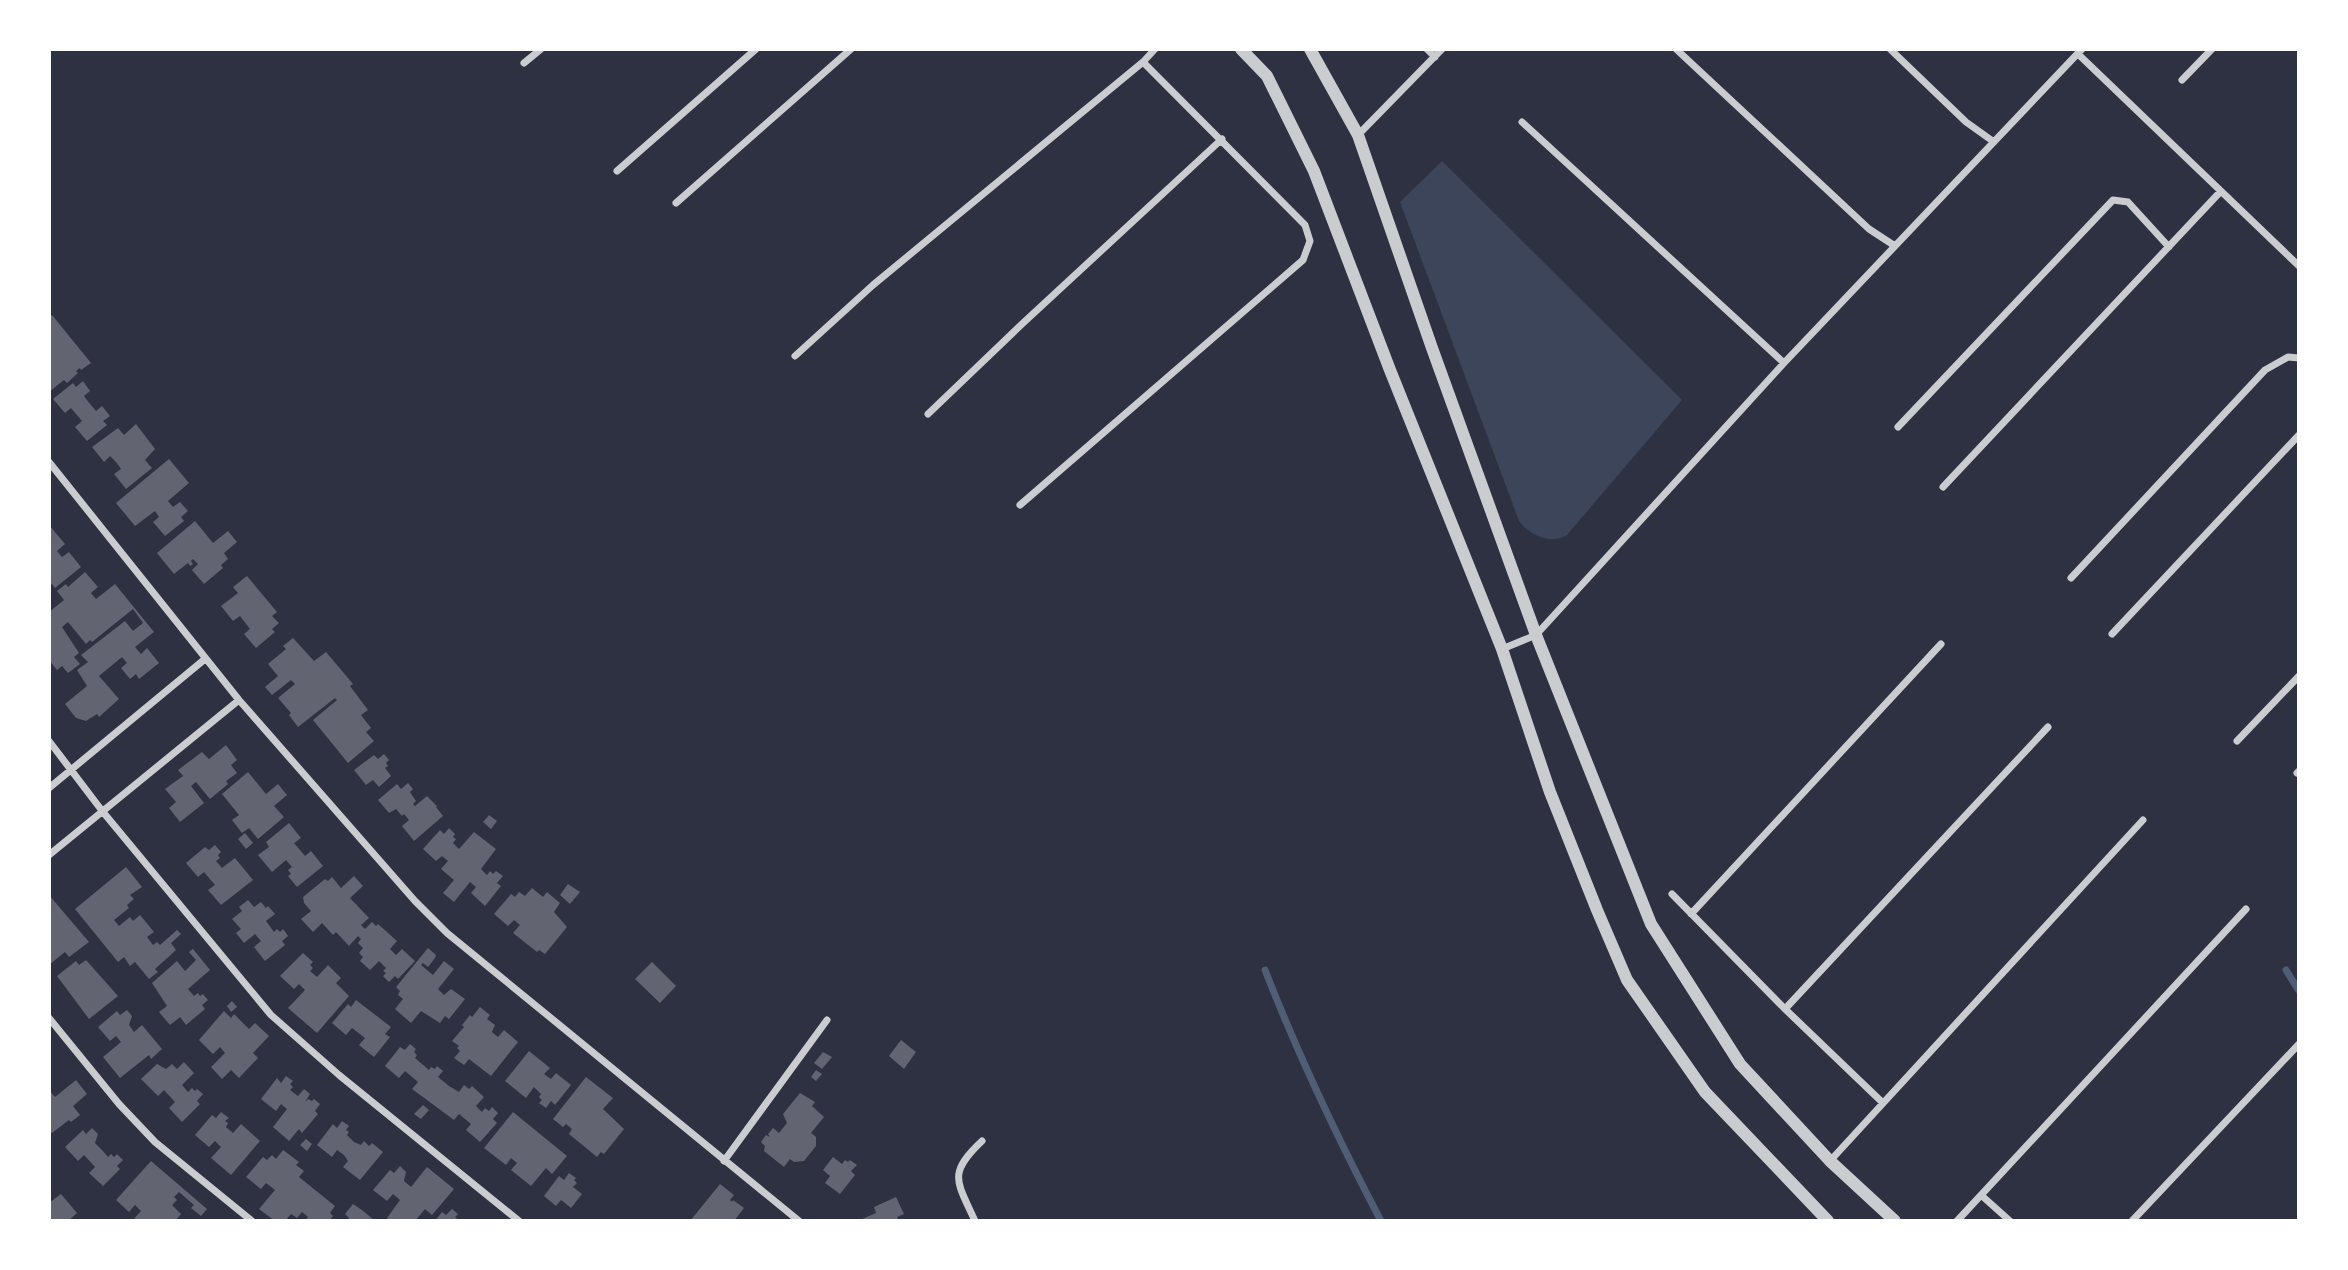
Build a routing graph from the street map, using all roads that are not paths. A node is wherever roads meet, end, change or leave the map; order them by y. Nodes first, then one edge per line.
1 (541, 49) edge
2 (756, 49) edge
3 (851, 49) edge
4 (1155, 49) edge
5 (1241, 49) edge
6 (1310, 49) edge
7 (1427, 49) edge
8 (1442, 49) edge
9 (1676, 49) edge
10 (1890, 49) edge
11 (2212, 49) edge
12 (2080, 51) edge
13 (1435, 57) junction
14 (1143, 62) junction
15 (524, 63) dead end
16 (2182, 80) dead end
17 (1522, 122) dead end
18 (1358, 135) junction
19 (1223, 139) junction
20 (1994, 142) junction
21 (617, 171) dead end
22 (2221, 191) junction
23 (676, 203) dead end
24 (1895, 246) junction
25 (2169, 247) junction
26 (2299, 266) edge
27 (795, 356) dead end
28 (2299, 358) edge
29 (1784, 363) junction
30 (928, 414) dead end
31 (1898, 427) dead end
32 (2299, 435) edge
33 (49, 462) edge
34 (1943, 487) dead end
35 (1020, 505) dead end
36 (2071, 578) dead end
37 (2112, 634) dead end
38 (1536, 635) junction
39 (1941, 644) dead end
40 (1502, 649) junction
41 (205, 659) junction
42 (2299, 676) edge
43 (239, 700) junction
44 (2048, 727) dead end
45 (49, 741) edge
46 (2237, 741) dead end
47 (71, 769) junction
48 (49, 788) edge
49 (103, 812) junction
50 (2143, 820) dead end
51 (49, 855) edge
52 (1672, 894) dead end
53 (2246, 909) dead end
54 (1691, 914) junction
55 (1785, 1009) junction
56 (49, 1018) edge
57 (827, 1020) dead end
58 (2299, 1044) edge
59 (1883, 1103) junction
60 (982, 1141) dead end
61 (724, 1161) junction
62 (1830, 1161) junction
63 (1982, 1195) junction
64 (252, 1221) edge
65 (519, 1221) edge
66 (799, 1221) edge
67 (975, 1221) edge
68 (1828, 1221) edge
69 (1895, 1221) edge
70 (1957, 1221) edge
71 (2010, 1221) edge
72 (2132, 1221) edge

1 - 15 street
2 - 21 street
3 - 23 street
4 - 14 street
5 - 40 street
6 - 18 street
7 - 13 street
8 - 13 street
9 - 24 street
10 - 20 street
11 - 16 street
12 - 20 street
12 - 22 street
13 - 18 street
14 - 19 street
14 - 27 street
17 - 29 street
18 - 38 street
19 - 30 street
19 - 35 street
20 - 24 street
22 - 25 street
22 - 26 street
24 - 29 street
25 - 31 street
25 - 34 street
28 - 36 street
29 - 38 street
32 - 37 street
33 - 41 street
38 - 40 street
38 - 62 street
39 - 54 street
40 - 68 street
41 - 43 street
41 - 47 street
42 - 46 street
43 - 49 street
43 - 61 street
44 - 55 street
45 - 47 street
47 - 48 street
47 - 49 street
49 - 51 street
49 - 65 street
50 - 59 street
52 - 54 street
53 - 63 street
54 - 55 street
55 - 59 street
56 - 64 street
57 - 61 street
58 - 72 street
59 - 62 street
60 - 67 street
61 - 66 street
62 - 69 street
63 - 70 street
63 - 71 street

